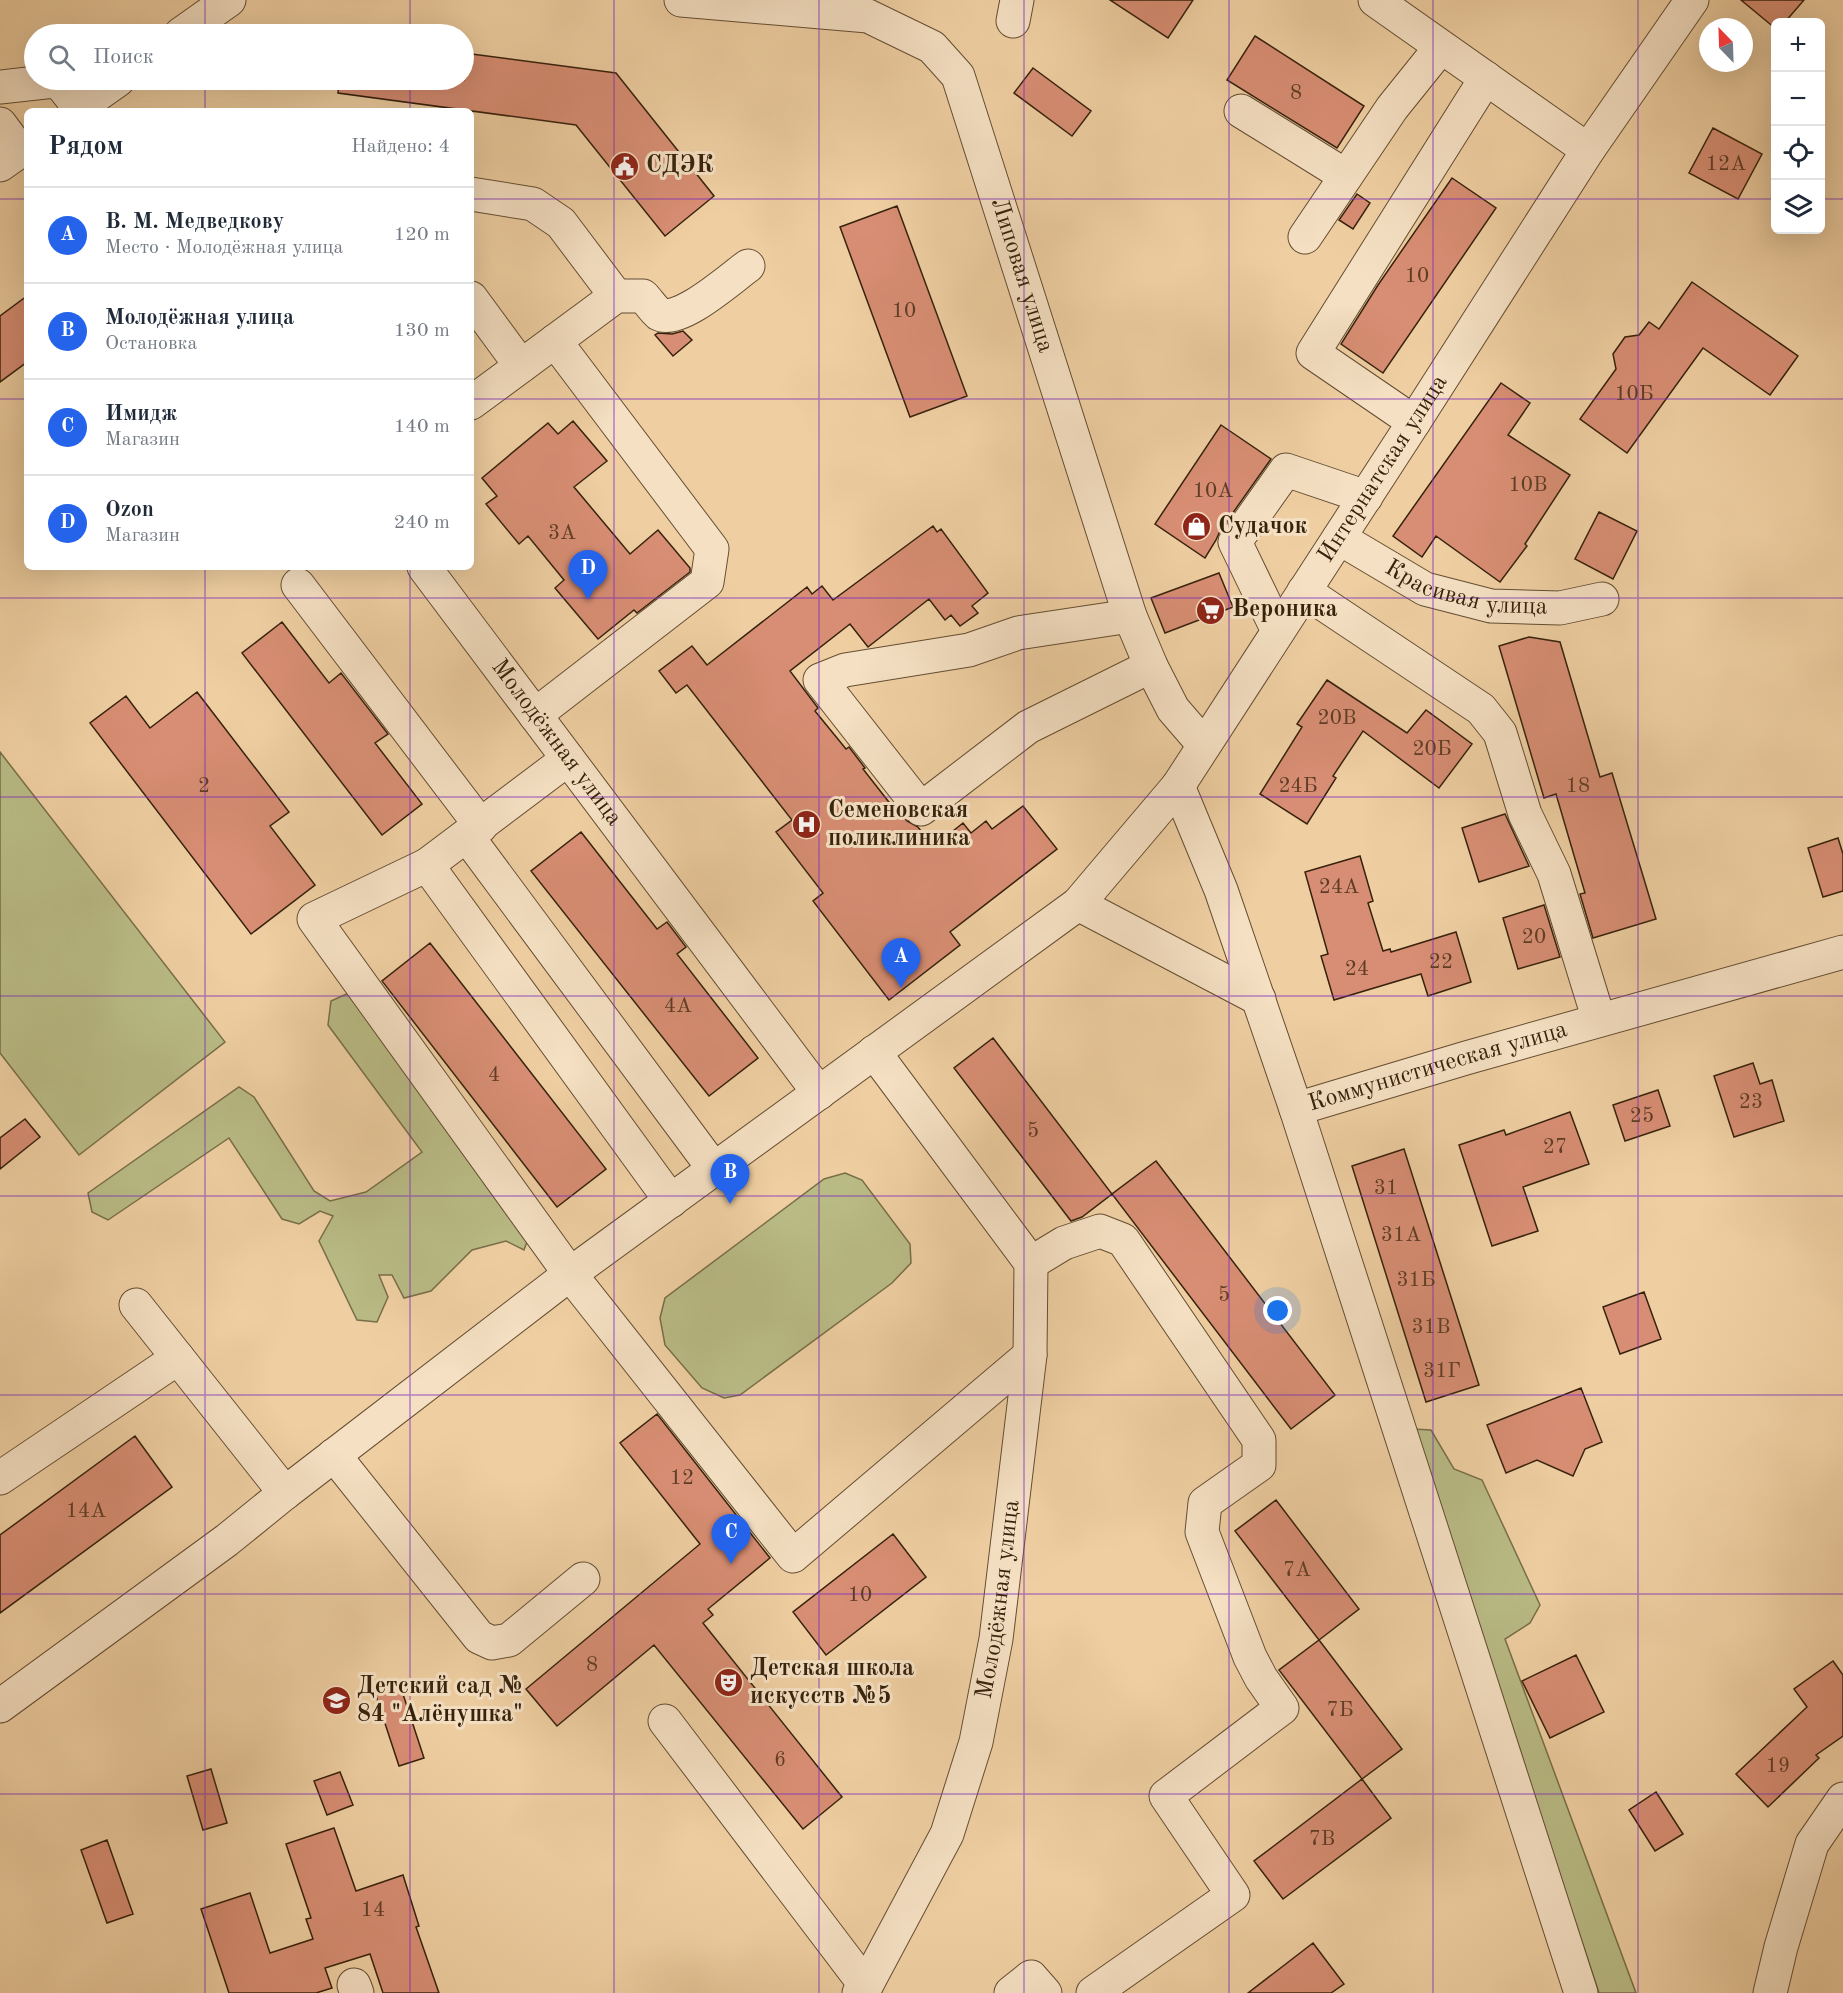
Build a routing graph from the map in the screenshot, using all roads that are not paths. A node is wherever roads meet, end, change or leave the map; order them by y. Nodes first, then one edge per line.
1 (229, 0) edge
2 (681, 0) edge
3 (1375, 0) edge
4 (1692, 0) edge
5 (195, 24) edge
6 (1441, 46) junction
7 (1486, 78) junction
8 (24, 84) edge
9 (0, 87) edge
10 (65, 90) edge
11 (105, 90) edge
12 (77, 108) edge
13 (81, 108) edge
14 (1240, 111) dead end
15 (0, 124) edge
16 (1588, 150) junction
17 (16, 154) edge
18 (1346, 176) junction
19 (474, 194) edge
20 (1305, 237) dead end
21 (748, 266) dead end
22 (616, 296) junction
23 (474, 302) edge
24 (555, 341) junction
25 (521, 366) junction
26 (474, 401) edge
27 (1414, 422) junction
28 (1366, 497) junction
29 (1339, 538) junction
30 (426, 570) edge
31 (298, 585) dead end
32 (1304, 591) junction
33 (1602, 599) dead end
34 (1130, 616) junction
35 (1278, 631) junction
36 (1151, 666) junction
37 (535, 715) junction
38 (1204, 745) junction
39 (568, 759) junction
40 (1178, 786) junction
41 (474, 831) junction
42 (427, 865) junction
43 (1078, 904) junction
44 (1843, 952) edge
45 (1259, 999) junction
46 (1599, 1020) junction
47 (874, 1052) junction
48 (819, 1093) junction
49 (1296, 1109) junction
50 (714, 1169) junction
51 (671, 1201) junction
52 (1031, 1263) junction
53 (570, 1275) junction
54 (136, 1305) dead end
55 (1030, 1355) junction
56 (178, 1358) junction
57 (334, 1455) junction
58 (0, 1478) edge
59 (285, 1493) junction
60 (583, 1579) dead end
61 (0, 1707) edge
62 (664, 1721) dead end
63 (1843, 1799) edge
64 (862, 1989) edge
65 (1011, 1993) edge
66 (1045, 1993) edge
67 (1093, 1993) edge
68 (1581, 1993) edge
69 (1770, 1993) edge

1 - 5 street
2 - 34 street, Липовая улица
3 - 6 street
4 - 16 street, Интернатская улица
6 - 7 street
6 - 18 street
7 - 16 street
7 - 27 street
8 - 9 street
10 - 12 street
11 - 13 street
14 - 18 street
15 - 17 street
16 - 27 street, Интернатская улица
18 - 20 street
19 - 22 street
21 - 22 street
22 - 24 street
23 - 25 street
24 - 25 street
24 - 37 street
25 - 26 street
27 - 28 street, Интернатская улица
28 - 29 street, Интернатская улица
28 - 35 street
29 - 32 street, Интернатская улица
29 - 33 street, Красивая улица
30 - 37 street, Молодёжная улица
31 - 41 street
32 - 35 street, Интернатская улица
32 - 46 street
34 - 36 street, Липовая улица
34 - 36 street
35 - 38 street, Интернатская улица
36 - 38 street, Липовая улица
37 - 39 street, Молодёжная улица
38 - 40 street, Интернатская улица
39 - 41 street
39 - 48 street, Молодёжная улица
40 - 43 street, Интернатская улица
40 - 45 street, Коммунистическая улица
41 - 42 street
41 - 50 street
42 - 51 street
42 - 53 street
43 - 45 street
43 - 47 street, Интернатская улица
44 - 46 street, Коммунистическая улица
45 - 49 street, Коммунистическая улица
46 - 49 street, Коммунистическая улица
47 - 48 street, Интернатская улица
47 - 52 street
48 - 50 street, Интернатская улица
49 - 68 street
50 - 51 street, Интернатская улица
51 - 53 street, Интернатская улица
52 - 55 street, Молодёжная улица
52 - 67 street
53 - 55 street
53 - 57 street, Интернатская улица
54 - 56 street
55 - 64 street, Молодёжная улица
56 - 58 street
56 - 59 street
57 - 59 street, Интернатская улица
57 - 60 street
59 - 61 street, Интернатская улица
62 - 64 street
63 - 69 street
65 - 66 street

